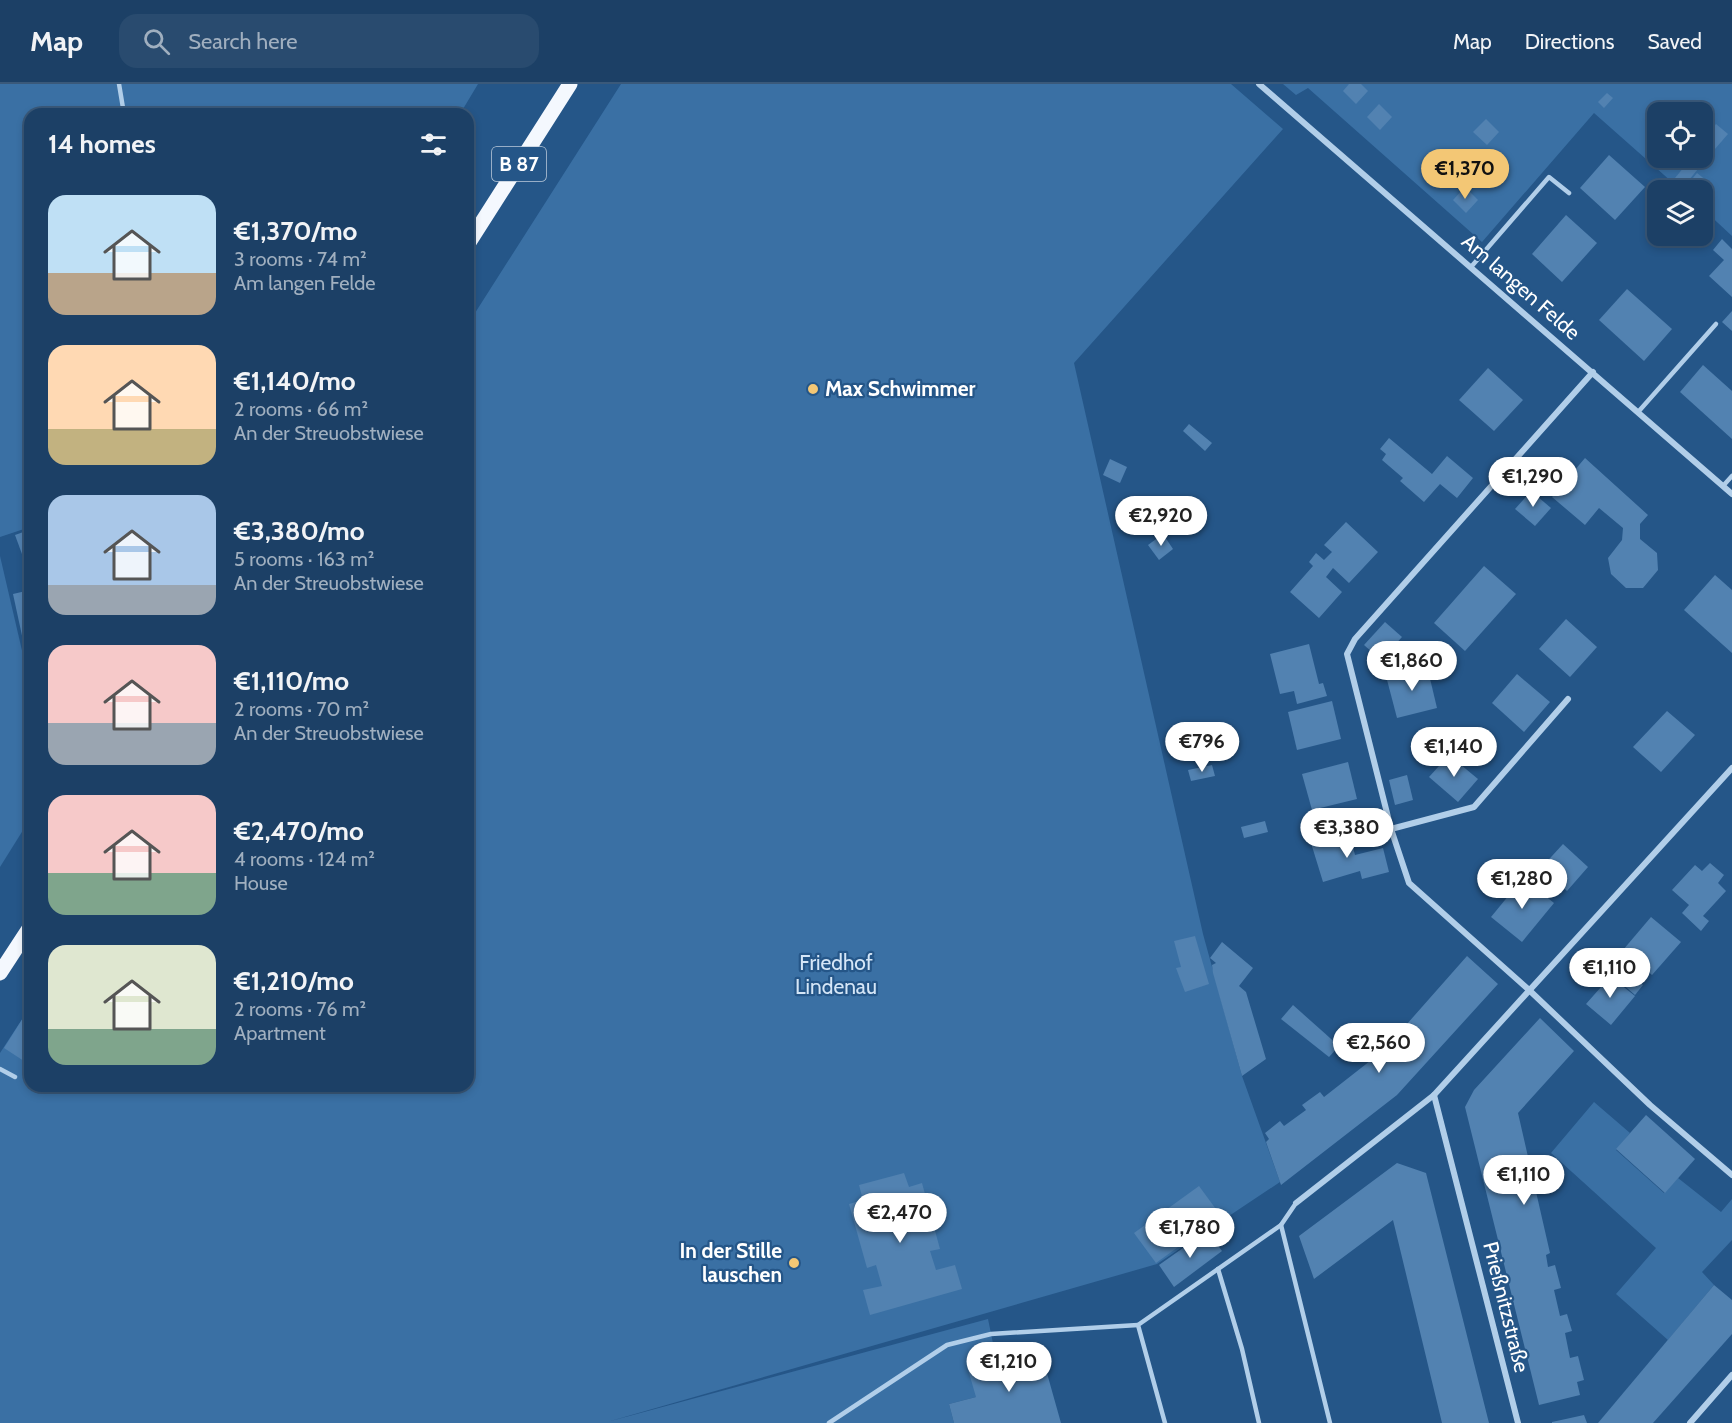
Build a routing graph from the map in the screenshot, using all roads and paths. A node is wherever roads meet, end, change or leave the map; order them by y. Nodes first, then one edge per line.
1 (119, 84) edge
2 (570, 84) edge
3 (1259, 84) edge
4 (123, 108) edge
5 (1569, 193) dead end
6 (474, 235) edge
7 (1471, 267) junction
8 (1716, 324) dead end
9 (1593, 372) junction
10 (1639, 411) junction
11 (1732, 476) edge
12 (1723, 486) junction
13 (1732, 494) edge
14 (1568, 699) dead end
15 (1732, 768) edge
16 (1391, 829) junction
17 (24, 936) edge
18 (0, 973) edge
19 (1528, 989) junction
20 (0, 1069) edge
21 (15, 1077) dead end
22 (1434, 1095) junction
23 (1732, 1175) edge
24 (1296, 1203) joint
25 (1281, 1225) junction
26 (1218, 1269) junction
27 (1138, 1325) junction
28 (1732, 1376) edge
29 (829, 1423) edge
30 (1165, 1423) edge
31 (1259, 1423) edge
32 (1330, 1423) edge
33 (1518, 1423) edge
34 (1690, 1423) edge

1 - 4 lane
2 - 6 main road, B 87
3 - 7 street, Am langen Felde
5 - 7 lane
7 - 9 street, Am langen Felde
8 - 10 lane
9 - 10 street, Am langen Felde
9 - 16 street
10 - 12 street, Am langen Felde
11 - 12 lane
12 - 13 street, Am langen Felde
14 - 16 street
15 - 19 street
16 - 19 street
17 - 18 main road
19 - 22 street
19 - 23 street
20 - 21 lane
22 - 24 street
22 - 33 street, Prießnitzstraße
24 - 25 lane
25 - 26 lane
25 - 32 lane
26 - 27 lane
26 - 31 lane
27 - 29 lane
27 - 30 lane
28 - 34 street

